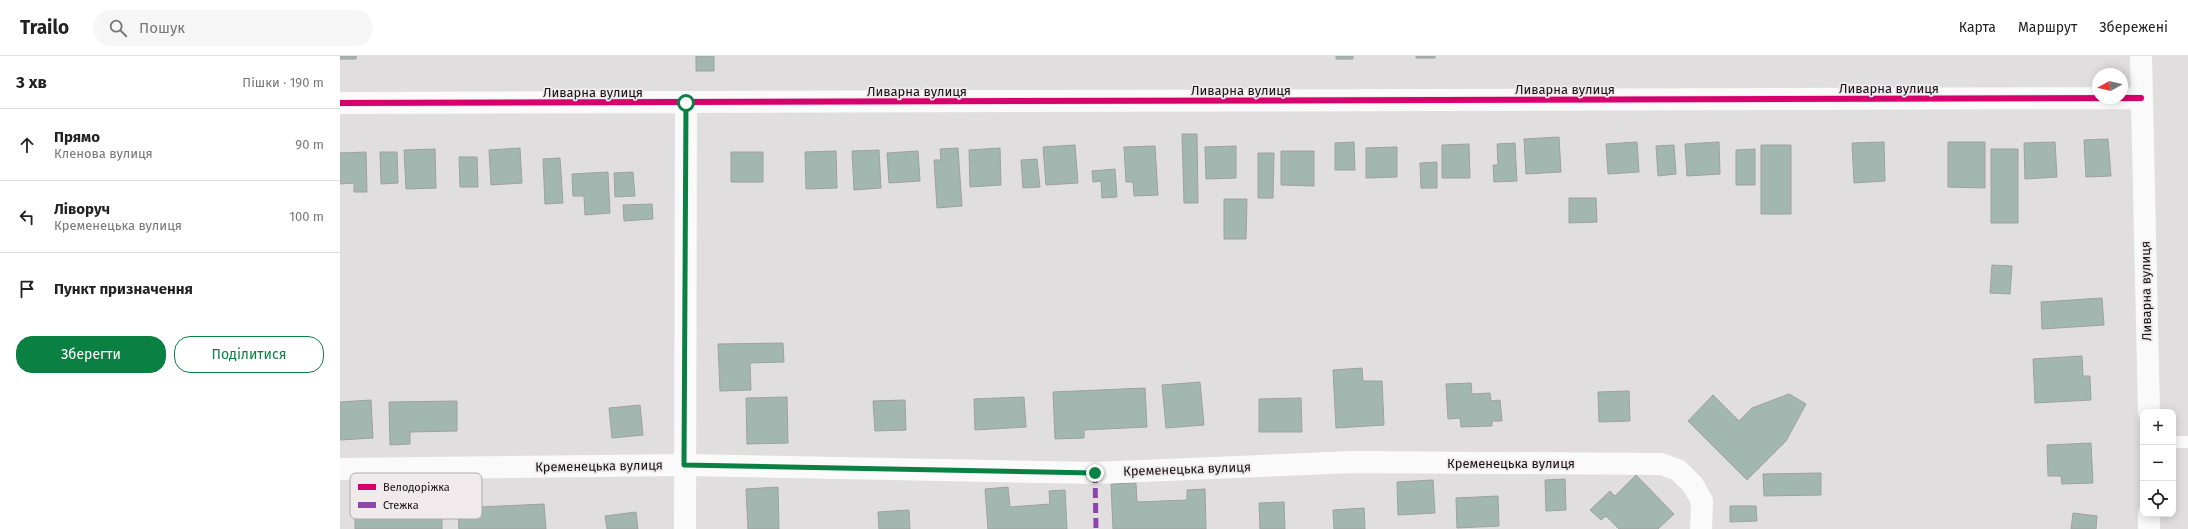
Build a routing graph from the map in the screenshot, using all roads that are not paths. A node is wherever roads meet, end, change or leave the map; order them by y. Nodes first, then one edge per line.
1 (2141, 56) edge
2 (2141, 98) junction
3 (686, 103) junction
4 (340, 104) edge
5 (2149, 409) edge
6 (2176, 442) edge
7 (2188, 442) edge
8 (684, 465) junction
9 (340, 469) edge
10 (2149, 517) edge
11 (685, 529) edge
12 (1701, 529) edge
13 (2149, 529) edge

1 - 2 street, Ливарна вулиця
2 - 3 street, Ливарна вулиця
2 - 5 street, Ливарна вулиця
3 - 4 street, Ливарна вулиця
3 - 8 street
6 - 7 lane
8 - 9 street, Кременецька вулиця
8 - 11 street
8 - 12 street, Кременецька вулиця
10 - 13 street

